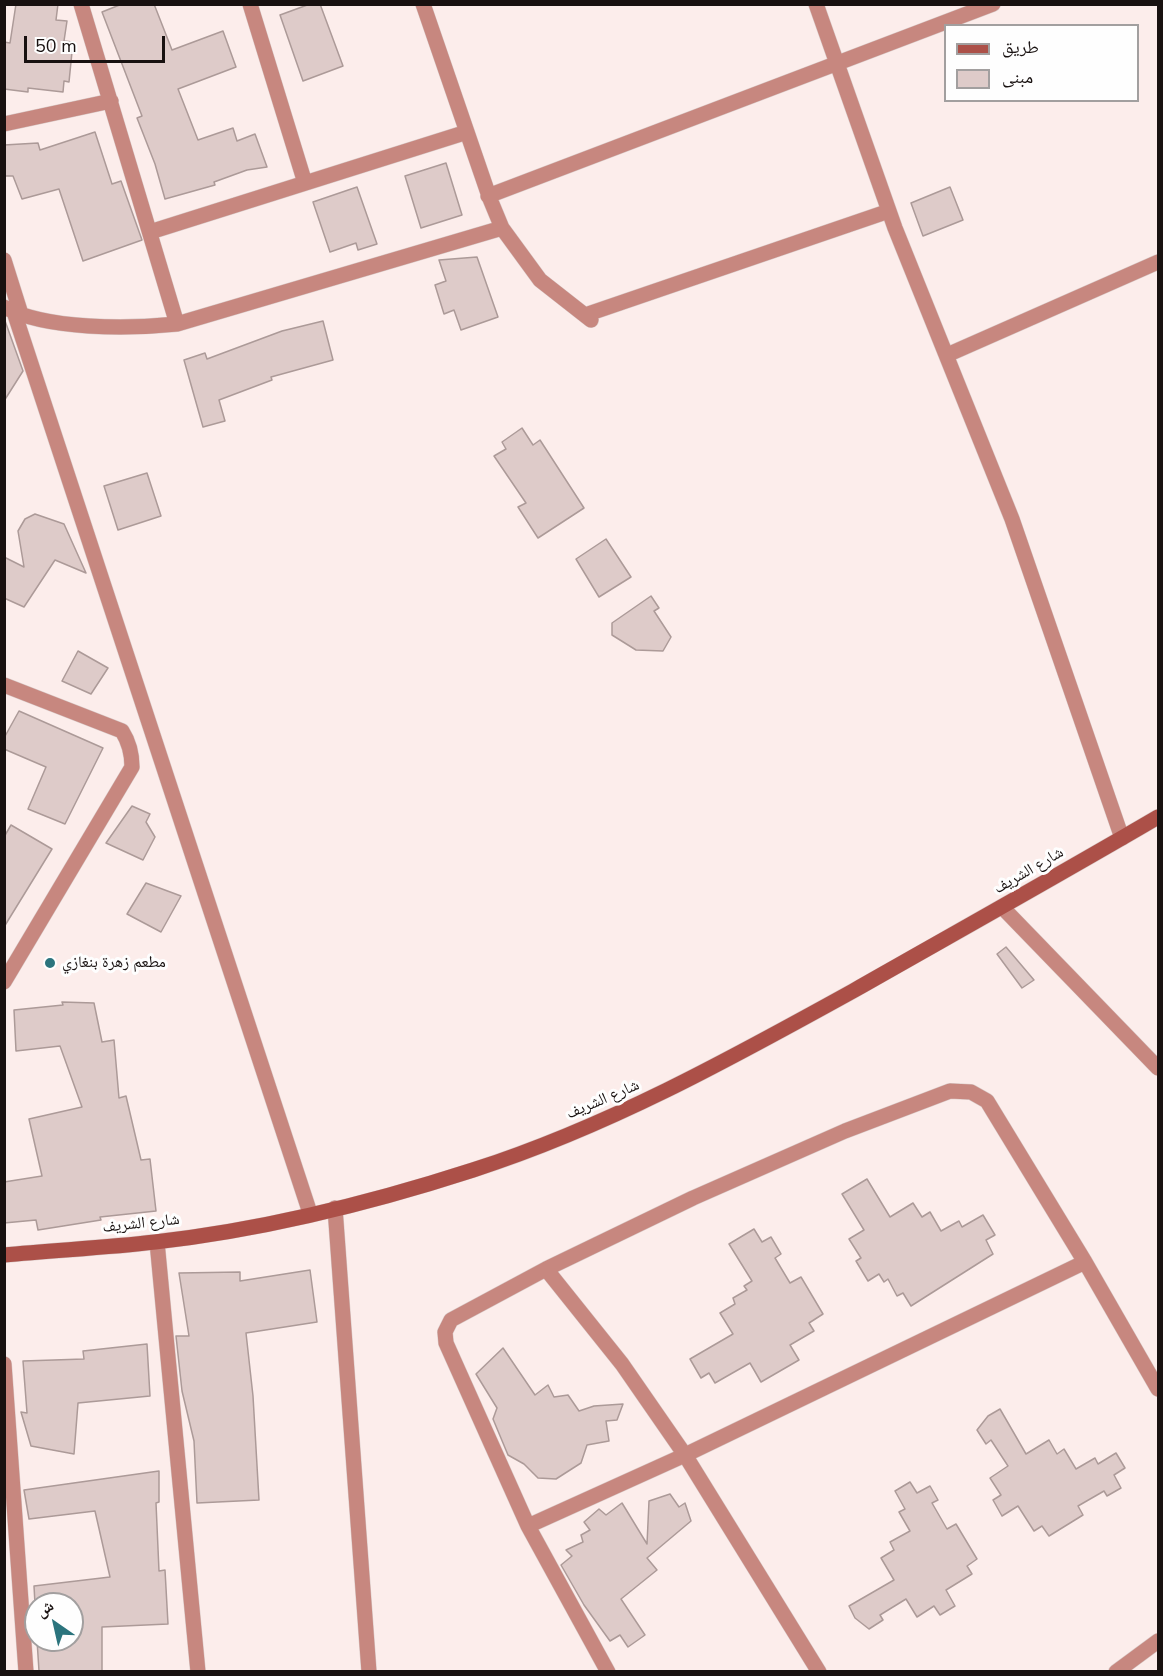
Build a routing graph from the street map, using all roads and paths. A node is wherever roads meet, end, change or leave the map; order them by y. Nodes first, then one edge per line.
1 (81, 4) edge
2 (250, 4) edge
3 (423, 4) edge
4 (816, 4) edge
5 (993, 4) edge
6 (836, 62) junction
7 (111, 101) junction
8 (4, 124) edge
9 (467, 132) junction
10 (305, 183) junction
11 (488, 196) junction
12 (889, 211) junction
13 (502, 228) junction
14 (150, 232) junction
15 (4, 260) edge
16 (1158, 262) edge
17 (13, 311) edge
18 (177, 324) junction
19 (947, 356) junction
20 (6, 688) edge
21 (1158, 817) edge
22 (1122, 838) junction
23 (1002, 907) junction
24 (4, 982) edge
25 (1158, 1068) edge
26 (335, 1208) junction
27 (310, 1213) junction
28 (157, 1242) junction
29 (4, 1255) edge
30 (1085, 1262) junction
31 (546, 1269) junction
32 (4, 1364) edge
33 (1158, 1389) edge
34 (685, 1455) junction
35 (528, 1526) junction
36 (1158, 1641) edge
37 (26, 1671) edge
38 (198, 1671) edge
39 (369, 1671) edge
40 (608, 1671) edge
41 (819, 1671) edge
42 (1116, 1671) edge

1 - 7 street
2 - 10 street
3 - 9 street
4 - 6 street
5 - 6 street
6 - 11 street
6 - 12 street
7 - 8 street
7 - 14 street
9 - 10 street
9 - 11 street
10 - 14 street
11 - 13 street
12 - 13 street
12 - 19 street
13 - 18 street
14 - 18 street
15 - 17 street
16 - 19 street
17 - 18 street
17 - 27 street
19 - 22 street
20 - 24 street
21 - 22 main road, شارع الشريف
22 - 23 main road, شارع الشريف
23 - 25 street
23 - 26 main road, شارع الشريف
26 - 27 main road, شارع الشريف
26 - 39 street
27 - 28 main road, شارع الشريف
28 - 29 main road, شارع الشريف
28 - 38 street
30 - 31 street
30 - 33 street
30 - 34 street
31 - 34 street
31 - 35 street
32 - 37 street
34 - 35 street
34 - 41 street
35 - 40 street
36 - 42 street

